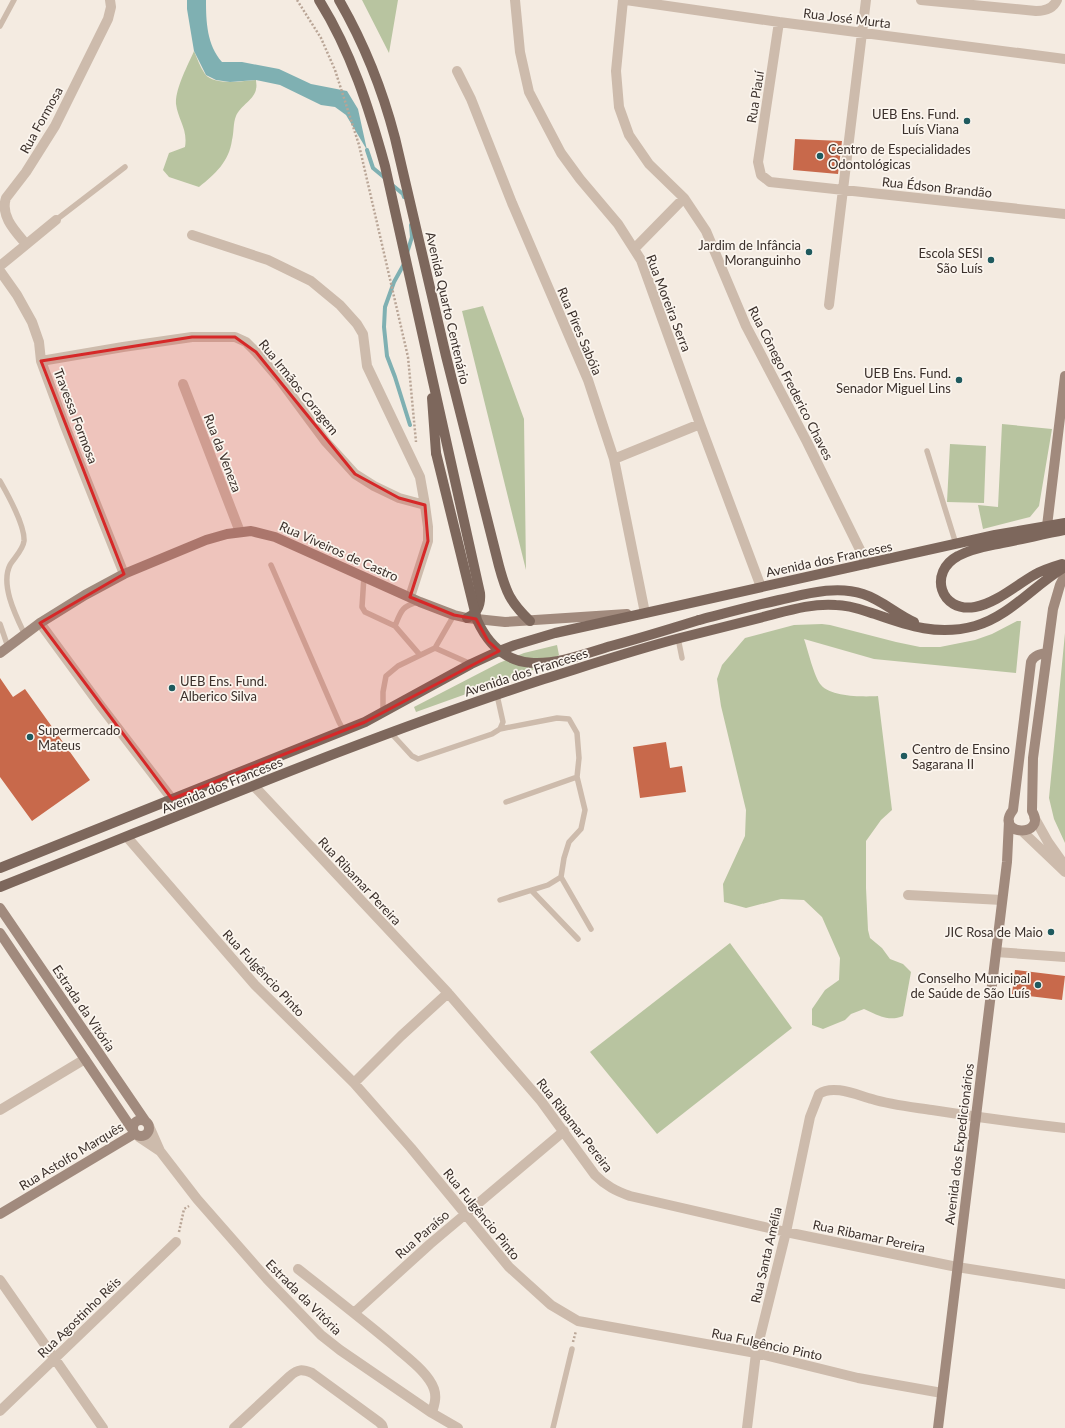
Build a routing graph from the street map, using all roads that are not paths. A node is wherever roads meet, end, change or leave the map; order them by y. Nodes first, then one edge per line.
1 (14, 0) edge
2 (110, 0) edge
3 (319, 0) edge
4 (338, 0) edge
5 (515, 0) edge
6 (623, 0) edge
7 (626, 0) edge
8 (866, 0) edge
9 (921, 0) edge
10 (1057, 0) edge
11 (779, 22) junction
12 (0, 26) edge
13 (862, 33) junction
14 (1065, 59) edge
15 (457, 71) dead end
16 (125, 167) dead end
17 (761, 175) joint
18 (843, 190) junction
19 (684, 198) junction
20 (1065, 214) edge
21 (56, 220) joint
22 (192, 235) dead end
23 (26, 244) junction
24 (634, 249) junction
25 (0, 266) edge
26 (0, 271) edge
27 (829, 305) dead end
28 (428, 358) junction
29 (41, 361) junction
30 (1065, 376) edge
31 (182, 384) dead end
32 (700, 424) junction
33 (927, 451) dead end
34 (614, 459) junction
35 (0, 481) edge
36 (425, 506) junction
37 (1065, 523) edge
38 (1047, 526) junction
39 (1065, 530) edge
40 (240, 532) junction
41 (956, 544) junction
42 (1065, 563) edge
43 (867, 564) junction
44 (271, 565) dead end
45 (1065, 567) edge
46 (3, 574) edge
47 (124, 574) junction
48 (1065, 575) edge
49 (364, 576) junction
50 (761, 587) junction
51 (410, 597) junction
52 (420, 602) junction
53 (645, 613) junction
54 (454, 615) junction
55 (467, 618) junction
56 (530, 621) junction
57 (40, 623) junction
58 (0, 624) edge
59 (395, 626) junction
60 (935, 630) junction
61 (25, 635) junction
62 (678, 638) junction
63 (435, 648) junction
64 (4, 650) edge
65 (1047, 652) junction
66 (420, 655) junction
67 (682, 658) dead end
68 (471, 664) junction
69 (497, 695) junction
70 (383, 713) junction
71 (500, 729) junction
72 (344, 731) junction
73 (390, 732) junction
74 (577, 777) junction
75 (254, 786) junction
76 (172, 799) junction
77 (506, 802) dead end
78 (1013, 810) junction
79 (1033, 814) junction
80 (1009, 821) junction
81 (1021, 832) junction
82 (127, 837) junction
83 (1007, 862) junction
84 (1065, 866) edge
85 (0, 868) edge
86 (1065, 872) edge
87 (561, 877) junction
88 (0, 887) edge
89 (532, 891) junction
90 (908, 895) dead end
91 (500, 900) dead end
92 (1002, 900) junction
93 (0, 908) edge
94 (591, 929) dead end
95 (0, 933) edge
96 (578, 939) dead end
97 (996, 952) junction
98 (1065, 957) edge
99 (448, 993) junction
100 (85, 1059) junction
101 (354, 1083) junction
102 (0, 1110) edge
103 (976, 1117) junction
104 (147, 1124) junction
105 (1065, 1128) edge
106 (564, 1131) junction
107 (135, 1133) junction
108 (160, 1151) junction
109 (0, 1214) edge
110 (466, 1214) junction
111 (786, 1232) junction
112 (176, 1242) road end
113 (957, 1267) junction
114 (298, 1269) dead end
115 (0, 1280) edge
116 (1065, 1284) edge
117 (354, 1312) junction
118 (572, 1349) road end
119 (756, 1353) junction
120 (55, 1359) junction
121 (942, 1393) junction
122 (0, 1411) edge
123 (432, 1413) junction
124 (103, 1428) edge
125 (234, 1428) edge
126 (383, 1428) edge
127 (458, 1428) edge
128 (553, 1428) edge
129 (747, 1428) edge
130 (938, 1428) edge

1 - 12 lane
2 - 23 street, Rua Formosa
3 - 28 main road
4 - 56 main road, Avenida Quarto Centenário
5 - 24 street, Rua Moreira Serra
6 - 19 street, Rua Cônego Frederico Chaves
7 - 11 street, Rua José Murta
8 - 13 street
9 - 10 street
11 - 13 street, Rua José Murta
11 - 17 street, Rua Piauí
13 - 14 street, Rua José Murta
13 - 18 street
15 - 34 street, Rua Píres Sabóia
16 - 21 lane
17 - 18 street, Rua Édson Brandão
18 - 20 street, Rua Édson Brandão
18 - 27 street
19 - 24 street
19 - 43 street, Rua Cônego Frederico Chaves
21 - 23 street
22 - 36 street
23 - 25 street
24 - 32 street, Rua Moreira Serra
26 - 29 street, Travessa Formosa
28 - 55 main road
28 - 60 main road, bridge
29 - 36 street, Rua Irmãos Coragem
29 - 47 street, Travessa Formosa
30 - 38 street
31 - 40 street, Rua da Veneza
32 - 34 street
32 - 50 street, Rua Moreira Serra
33 - 41 lane
34 - 53 street, Rua Píres Sabóia
35 - 46 lane
36 - 51 street
37 - 38 main road, Avenida dos Franceses
38 - 41 main road, Avenida dos Franceses
39 - 42 main road
40 - 47 street, Rua Viveiros de Castro
40 - 49 street, Rua Viveiros de Castro
41 - 43 main road, Avenida dos Franceses
43 - 50 main road, Avenida dos Franceses
44 - 72 lane
45 - 60 main road, Avenida dos Franceses
46 - 61 lane
47 - 57 street, Rua Viveiros de Castro
48 - 65 street
49 - 51 street, Rua Viveiros de Castro
49 - 59 lane
50 - 53 main road, Avenida dos Franceses
51 - 52 street, Rua Viveiros de Castro
52 - 54 street, Rua Viveiros de Castro
52 - 59 lane
53 - 56 street, Rua Viveiros de Castro
53 - 68 main road, Avenida dos Franceses
54 - 55 street, Rua Viveiros de Castro
54 - 63 lane
55 - 56 street, Rua Viveiros de Castro
57 - 61 street, Rua Viveiros de Castro
57 - 76 street
58 - 64 lane
59 - 66 lane
60 - 62 main road, Avenida dos Franceses
61 - 64 street, Rua Viveiros de Castro
62 - 67 lane
62 - 69 main road, Avenida dos Franceses
63 - 66 lane
63 - 68 lane
65 - 78 street, Avenida dos Expedicionários
65 - 79 street
66 - 70 lane
68 - 70 main road, Avenida dos Franceses
69 - 71 lane
69 - 73 main road, Avenida dos Franceses
70 - 72 main road, Avenida dos Franceses
71 - 73 lane
71 - 74 lane
72 - 76 main road, Avenida dos Franceses
73 - 75 main road, Avenida dos Franceses
74 - 77 lane
74 - 87 lane
75 - 82 main road, Avenida dos Franceses
75 - 99 street, Rua Ribamar Pereira
76 - 85 main road, Avenida dos Franceses
78 - 79 street
78 - 80 street, Avenida dos Expedicionários
79 - 81 street, Avenida dos Expedicionários
79 - 84 street
80 - 81 street
80 - 83 street, Avenida dos Expedicionários
81 - 83 street, Avenida dos Expedicionários
81 - 86 street
82 - 88 main road, Avenida dos Franceses
82 - 101 street, Rua Fulgêncio Pinto
83 - 92 street, Avenida dos Expedicionários
87 - 89 lane
87 - 94 lane
89 - 91 lane
89 - 96 lane
90 - 92 street
92 - 97 street, Avenida dos Expedicionários
93 - 104 street, Estrada da Vitória
95 - 100 street, Estrada da Vitória
97 - 98 street
97 - 103 street, Avenida dos Expedicionários
99 - 101 street
99 - 106 street, Rua Ribamar Pereira
100 - 102 street
100 - 107 street, Estrada da Vitória
101 - 110 street, Rua Fulgêncio Pinto
103 - 105 street
103 - 111 street, Rua Santa Amélia
103 - 113 street, Avenida dos Expedicionários
104 - 107 street
104 - 107 street
104 - 108 street, Estrada da Vitória
106 - 110 street, Rua Paraíso
106 - 111 street, Rua Ribamar Pereira
107 - 108 street, Estrada da Vitória
107 - 109 street, Rua Astolfo Marquês
108 - 123 street, Estrada da Vitória
110 - 117 street, Rua Paraíso
110 - 119 street, Rua Fulgêncio Pinto
111 - 113 street, Rua Ribamar Pereira
111 - 119 street, Rua Santa Amélia
112 - 120 street, Rua Agostinho Réis
113 - 116 street, Rua Ribamar Pereira
113 - 121 street, Avenida dos Expedicionários
114 - 117 street
115 - 120 street
117 - 123 street
118 - 128 lane
119 - 121 street, Rua Fulgêncio Pinto
119 - 129 street, Rua Santa Amélia
120 - 122 street, Rua Agostinho Réis
120 - 124 street
121 - 130 street, Avenida dos Expedicionários
123 - 127 street, Estrada da Vitória
125 - 126 street

